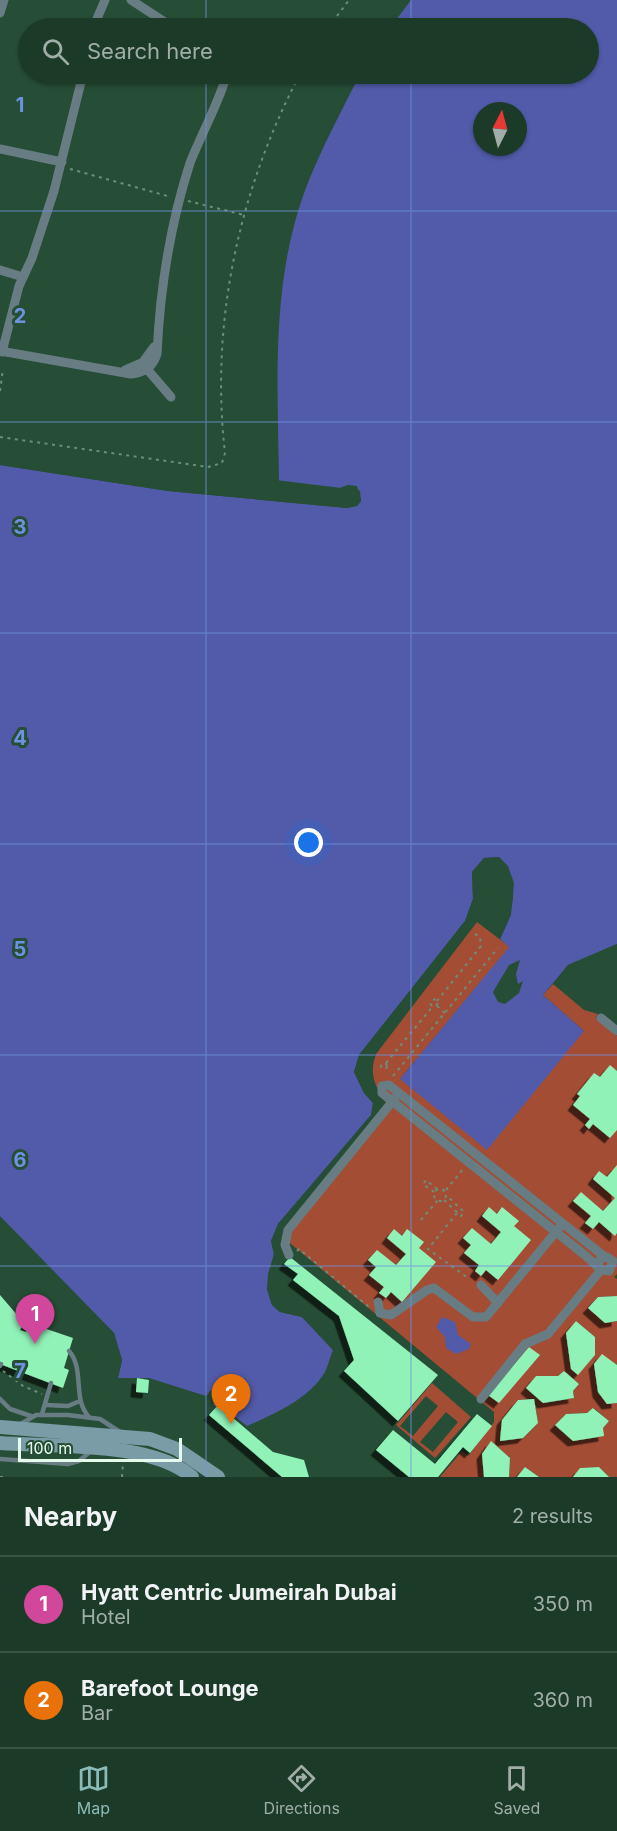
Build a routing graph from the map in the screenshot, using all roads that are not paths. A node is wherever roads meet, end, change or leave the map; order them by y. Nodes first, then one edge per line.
1 (4, 0) edge
2 (105, 0) edge
3 (131, 0) edge
4 (0, 13) edge
5 (97, 18) edge
6 (159, 18) edge
7 (80, 84) edge
8 (219, 84) edge
9 (225, 84) edge
10 (218, 95) junction
11 (0, 142) edge
12 (5, 149) edge
13 (62, 164) junction
14 (0, 270) edge
15 (23, 277) junction
16 (156, 341) junction
17 (1, 351) edge
18 (147, 369) junction
19 (120, 371) junction
20 (171, 397) dead end
21 (601, 1018) dead end
22 (617, 1031) edge
23 (399, 1093) junction
24 (393, 1101) junction
25 (481, 1158) junction
26 (471, 1164) junction
27 (562, 1224) junction
28 (556, 1232) junction
29 (290, 1255) road end
30 (611, 1256) edge
31 (600, 1269) junction
32 (614, 1272) edge
33 (481, 1285) dead end
34 (498, 1303) junction
35 (378, 1306) road end
36 (69, 1351) dead end
37 (51, 1383) dead end
38 (0, 1399) edge
39 (481, 1399) dead end
40 (80, 1401) junction
41 (46, 1405) junction
42 (42, 1414) junction
43 (68, 1415) junction
44 (32, 1416) junction
45 (89, 1417) junction
46 (0, 1426) edge
47 (16, 1428) junction
48 (125, 1435) junction
49 (0, 1443) edge
50 (92, 1449) junction
51 (0, 1459) edge
52 (192, 1477) edge
53 (218, 1477) edge

1 - 4 street
2 - 5 street
3 - 6 street
7 - 13 street
8 - 10 street
9 - 10 street
10 - 16 street
11 - 12 street
12 - 13 street
13 - 15 street
14 - 15 street
15 - 17 street
16 - 18 street
16 - 19 street
17 - 19 street
18 - 19 street
18 - 20 street
21 - 22 street
23 - 24 street
23 - 24 street
23 - 25 street
24 - 26 street
24 - 29 street
25 - 26 street
25 - 27 street
26 - 28 street
27 - 28 street
27 - 30 street
28 - 31 street
28 - 34 street
30 - 31 street
30 - 32 street
31 - 32 street
31 - 39 street
33 - 34 street
34 - 35 street
36 - 40 lane
37 - 41 lane
38 - 44 lane
40 - 41 lane
40 - 43 lane
40 - 45 lane
41 - 42 lane
42 - 43 lane
42 - 44 lane
43 - 45 lane
44 - 47 lane
45 - 48 lane
46 - 47 street
47 - 48 street
48 - 53 street
49 - 50 street
50 - 51 lane
50 - 52 street

